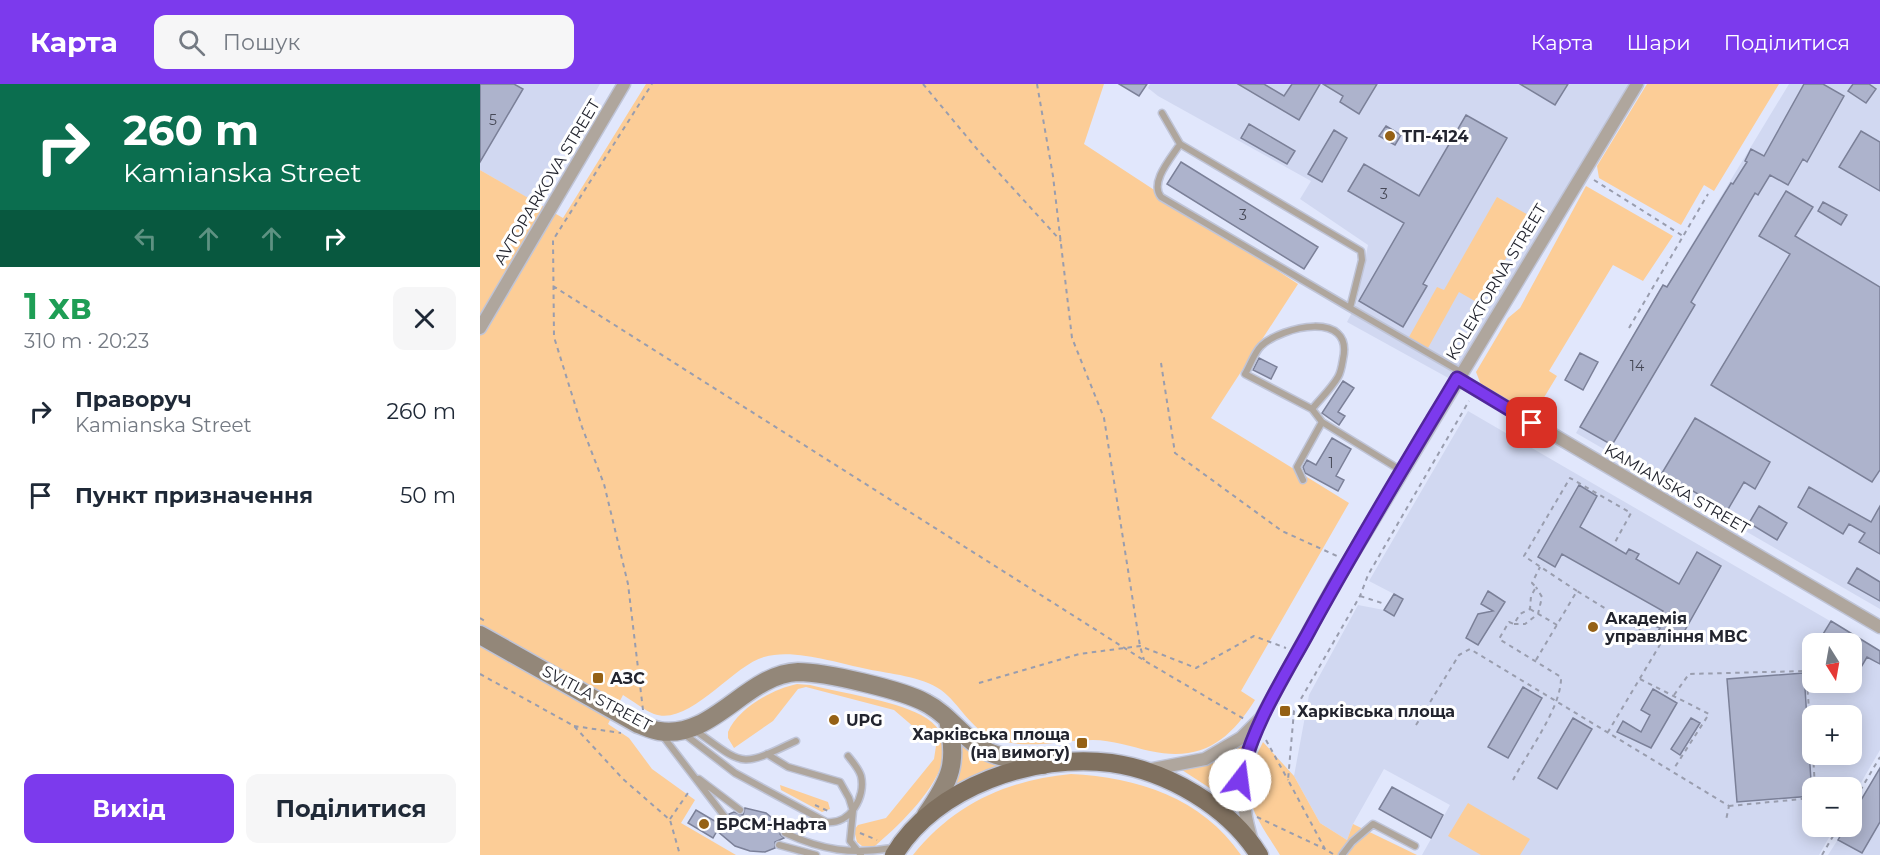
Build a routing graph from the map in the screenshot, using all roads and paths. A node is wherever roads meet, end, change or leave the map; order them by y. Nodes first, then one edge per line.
1 (624, 84) edge
2 (652, 84) edge
3 (923, 84) edge
4 (1036, 84) edge
5 (1637, 84) edge
6 (1162, 113) dead end
7 (1180, 144) junction
8 (1581, 172) junction
9 (1708, 194) dead end
10 (1684, 236) junction
11 (1061, 241) junction
12 (553, 286) junction
13 (1350, 308) junction
14 (480, 328) edge
15 (1629, 328) dead end
16 (1161, 363) dead end
17 (1459, 375) junction
18 (1469, 401) dead end
19 (1312, 409) junction
20 (1322, 422) junction
21 (1402, 471) junction
22 (1303, 480) dead end
23 (1614, 544) dead end
24 (1342, 559) dead end
25 (1540, 567) junction
26 (1536, 586) junction
27 (1577, 591) junction
28 (1360, 596) junction
29 (1385, 604) dead end
30 (1530, 609) junction
31 (1538, 614) junction
32 (1514, 624) junction
33 (1557, 625) junction
34 (1880, 627) edge
35 (480, 635) edge
36 (1140, 646) junction
37 (1124, 648) junction
38 (1297, 653) junction
39 (1536, 660) junction
40 (1145, 661) junction
41 (480, 674) edge
42 (1640, 679) junction
43 (979, 683) dead end
44 (1674, 695) junction
45 (1556, 701) junction
46 (1809, 705) edge
47 (644, 712) dead end
48 (1261, 718) junction
49 (948, 720) junction
50 (1246, 720) dead end
51 (1416, 725) dead end
52 (574, 726) junction
53 (685, 729) junction
54 (659, 731) junction
55 (1608, 732) junction
56 (621, 733) dead end
57 (1263, 736) dead end
58 (796, 741) dead end
59 (767, 754) junction
60 (848, 756) dead end
61 (1880, 757) edge
62 (1045, 765) junction
63 (1143, 771) junction
64 (1673, 771) junction
65 (693, 776) junction
66 (1288, 780) junction
67 (1513, 780) dead end
68 (1862, 787) edge
69 (690, 790) dead end
70 (1802, 799) edge
71 (1729, 806) junction
72 (740, 810) dead end
73 (853, 811) junction
74 (1251, 815) dead end
75 (725, 817) dead end
76 (670, 820) junction
77 (1726, 820) dead end
78 (922, 822) junction
79 (854, 831) dead end
80 (785, 833) dead end
81 (1833, 837) edge
82 (779, 845) dead end
83 (1415, 846) dead end
84 (892, 848) edge
85 (1325, 849) junction
86 (1256, 850) edge
87 (680, 855) edge
88 (816, 855) edge
89 (861, 855) edge
90 (1336, 855) edge
91 (1342, 855) edge
92 (1822, 855) edge

1 - 14 street, AVTOPARKOVA STREET
2 - 12 path
3 - 11 path
4 - 11 path
5 - 8 street, KOLEKTORNA STREET
6 - 7 lane
7 - 13 lane
7 - 13 lane
8 - 10 path
8 - 17 street, KOLEKTORNA STREET
9 - 10 path
10 - 15 path
11 - 36 path
12 - 37 path
12 - 47 path
13 - 17 lane
16 - 24 path
17 - 21 street, KOLEKTORNA STREET
17 - 34 street, KAMIANSKA STREET
18 - 28 path
19 - 19 lane
19 - 20 lane
20 - 21 lane
20 - 22 lane
21 - 38 street, KOLEKTORNA STREET
23 - 25 path
25 - 26 path
25 - 27 path
26 - 30 path
26 - 31 path
27 - 33 path
27 - 42 path
28 - 29 path
28 - 66 path
30 - 31 path
30 - 32 path
31 - 32 path
31 - 33 path
32 - 39 path
33 - 39 path
35 - 54 main road, SVITLA STREET
36 - 37 path
36 - 38 path
36 - 40 path
37 - 40 path
37 - 43 path
38 - 48 street, KOLEKTORNA STREET
39 - 45 path
40 - 50 path
41 - 52 path
42 - 44 path
42 - 55 path
44 - 46 path
44 - 64 path
45 - 51 path
45 - 55 path
45 - 67 path
48 - 63 street, KOLEKTORNA STREET
48 - 86 street, KOLEKTORNA STREET
49 - 53 main road, SVITLA STREET
49 - 62 main road, SVITLA STREET
49 - 78 main road
52 - 56 path
52 - 76 path
53 - 54 main road, SVITLA STREET
53 - 59 lane
53 - 73 lane
54 - 65 lane
55 - 64 path
57 - 66 path
58 - 59 lane
59 - 73 lane
60 - 73 lane
61 - 68 path
62 - 63 main road
62 - 78 main road
63 - 86 main road
64 - 71 path
65 - 72 lane
65 - 75 lane
66 - 85 path
69 - 76 path
70 - 71 path
71 - 77 path
73 - 89 lane
74 - 85 path
76 - 87 path
78 - 84 main road
79 - 84 path
80 - 89 lane
81 - 92 path
82 - 88 lane
83 - 91 lane
84 - 89 lane
85 - 90 path

